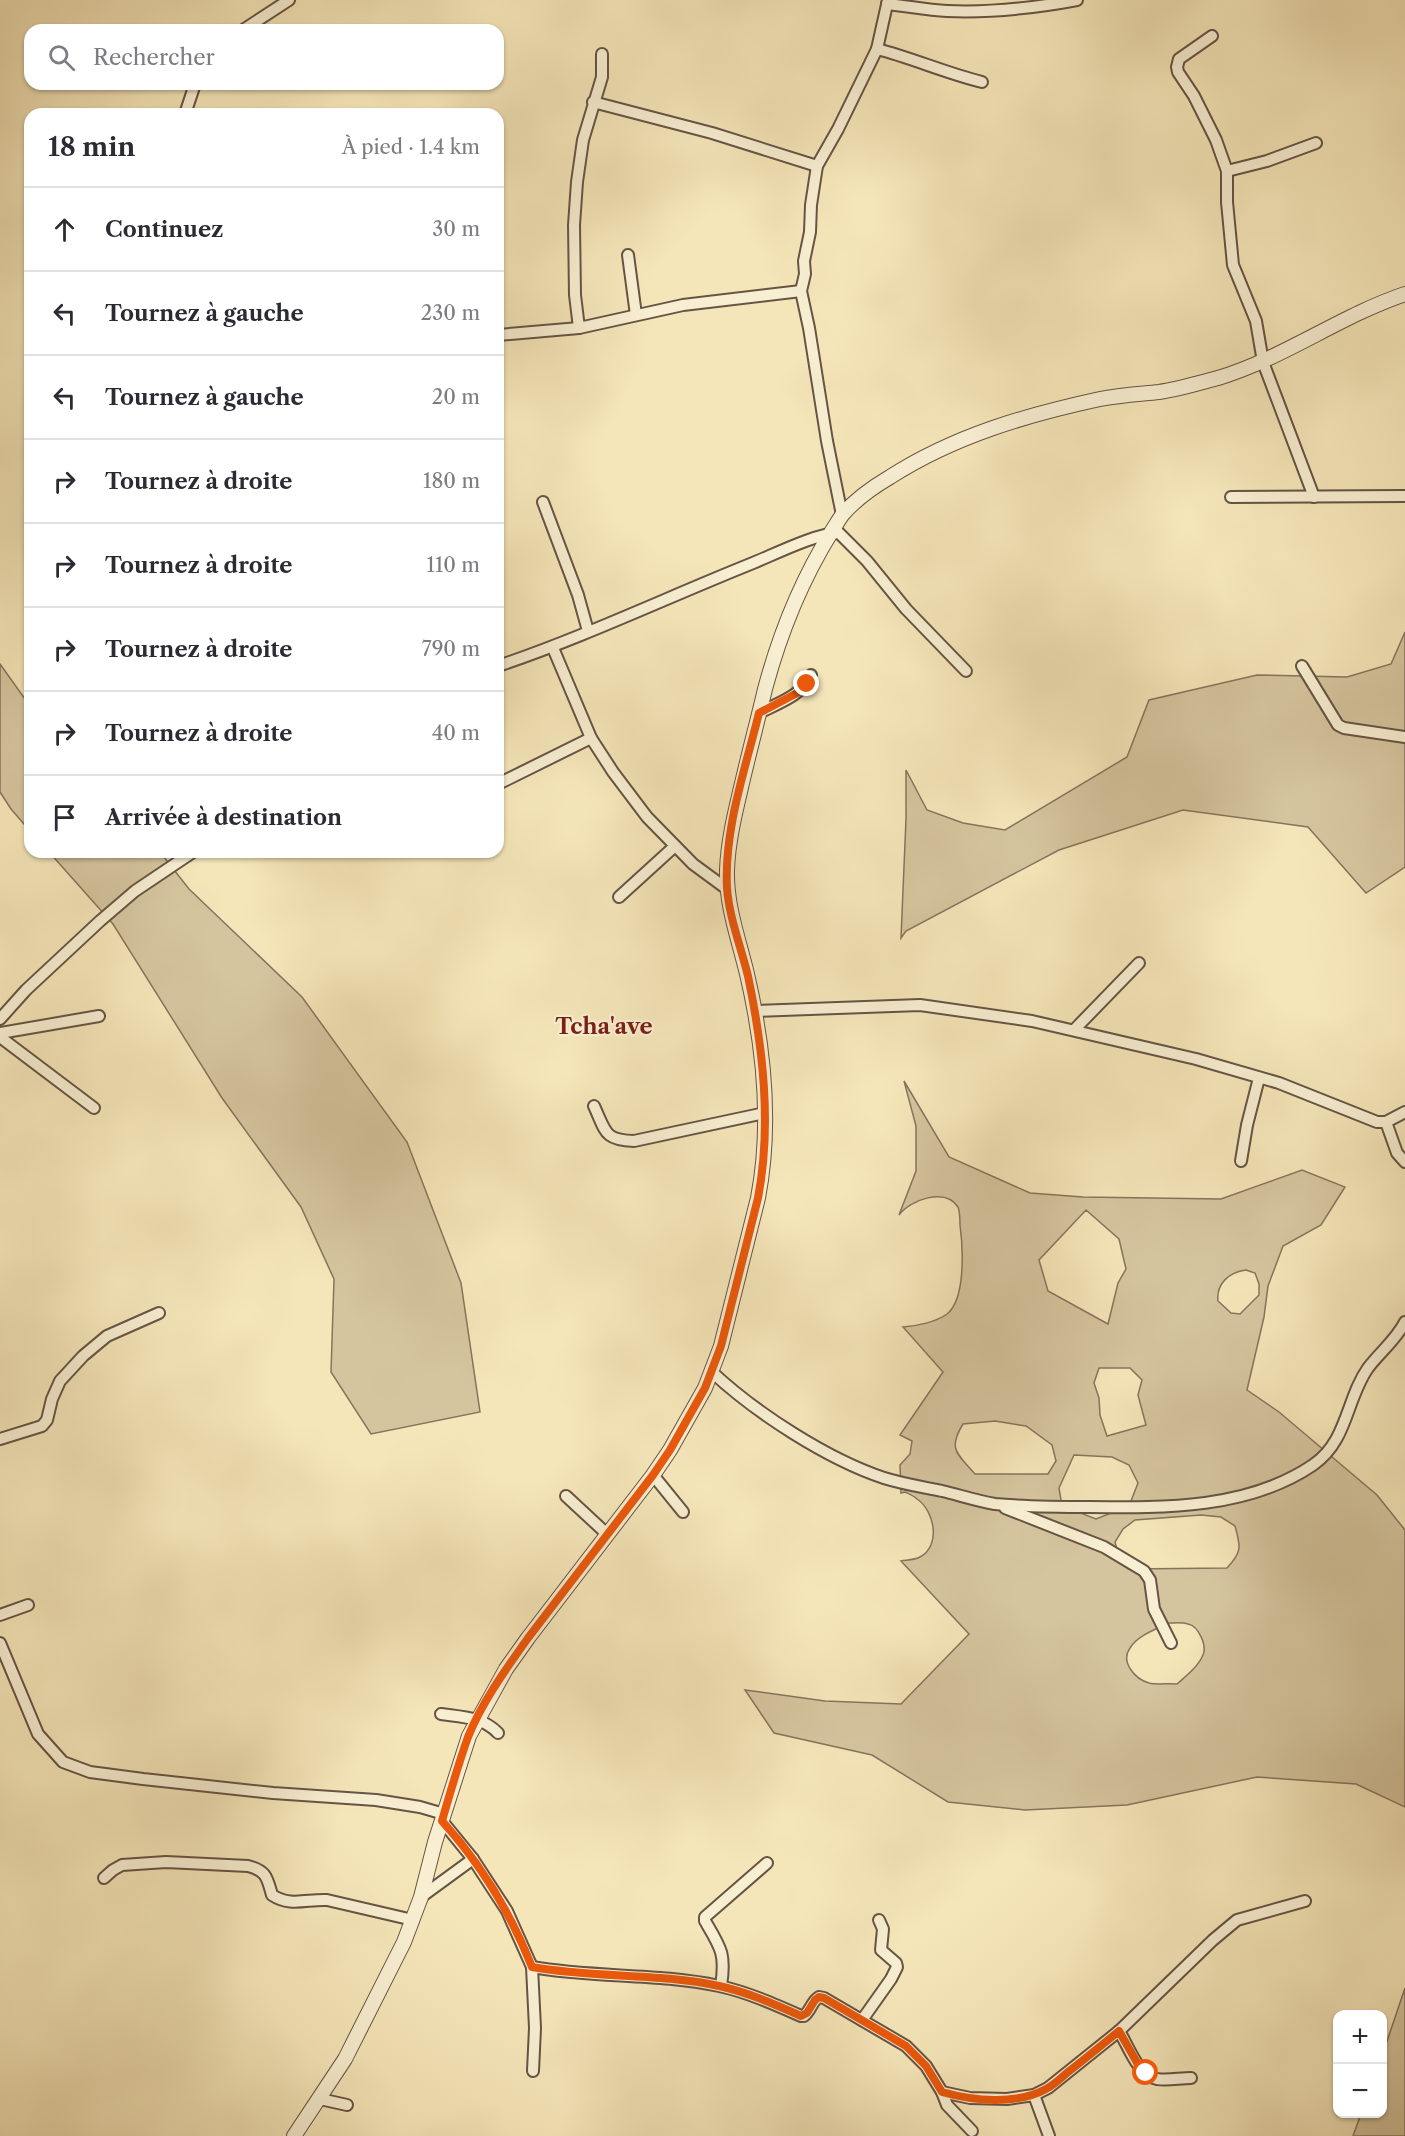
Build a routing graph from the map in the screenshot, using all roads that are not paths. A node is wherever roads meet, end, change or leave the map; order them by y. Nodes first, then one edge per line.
1 (289, 0) edge
2 (1077, 0) edge
3 (887, 2) edge
4 (252, 24) edge
5 (1212, 36) dead end
6 (876, 49) junction
7 (602, 54) dead end
8 (982, 82) dead end
9 (193, 90) edge
10 (593, 102) junction
11 (187, 108) edge
12 (1316, 143) dead end
13 (817, 166) junction
14 (1227, 171) junction
15 (628, 255) dead end
16 (801, 291) junction
17 (1405, 294) edge
18 (636, 315) junction
19 (579, 328) junction
20 (504, 334) edge
21 (1263, 362) junction
22 (1405, 496) edge
23 (1231, 497) dead end
24 (1314, 497) junction
25 (543, 502) dead end
26 (842, 515) junction
27 (831, 533) junction
28 (588, 631) junction
29 (553, 648) junction
30 (504, 664) edge
31 (1302, 666) dead end
32 (966, 670) dead end
33 (811, 675) dead end
34 (759, 713) junction
35 (1405, 737) edge
36 (591, 738) junction
37 (504, 781) edge
38 (675, 846) junction
39 (184, 858) edge
40 (727, 889) junction
41 (619, 897) dead end
42 (1139, 963) dead end
43 (755, 1011) junction
44 (99, 1016) dead end
45 (0, 1020) edge
46 (1074, 1030) junction
47 (0, 1035) edge
48 (1259, 1078) junction
49 (594, 1106) dead end
50 (94, 1108) dead end
51 (1405, 1112) edge
52 (765, 1113) junction
53 (1386, 1122) junction
54 (1241, 1161) dead end
55 (1405, 1162) edge
56 (159, 1313) dead end
57 (1405, 1322) edge
58 (712, 1372) junction
59 (0, 1439) edge
60 (653, 1475) junction
61 (566, 1496) dead end
62 (993, 1503) junction
63 (683, 1512) dead end
64 (607, 1534) junction
65 (28, 1605) dead end
66 (0, 1615) edge
67 (1171, 1643) dead end
68 (0, 1644) edge
69 (441, 1714) dead end
70 (477, 1720) junction
71 (498, 1733) dead end
72 (443, 1817) junction
73 (474, 1859) junction
74 (767, 1863) dead end
75 (104, 1878) dead end
76 (421, 1897) junction
77 (1305, 1901) dead end
78 (412, 1920) junction
79 (879, 1920) dead end
80 (532, 1967) junction
81 (721, 1986) junction
82 (862, 2020) junction
83 (1119, 2031) junction
84 (533, 2071) dead end
85 (1191, 2078) dead end
86 (942, 2092) junction
87 (1034, 2095) junction
88 (320, 2098) junction
89 (347, 2105) dead end
90 (972, 2131) dead end
91 (294, 2136) edge
92 (1049, 2136) edge

1 - 4 street
2 - 3 street
3 - 6 street
5 - 14 street
6 - 8 street
6 - 13 street
7 - 10 street
9 - 11 street
10 - 13 street
10 - 19 street
12 - 14 street
13 - 16 street
14 - 21 street
15 - 18 street
16 - 18 street
16 - 26 street
17 - 21 street
18 - 19 street
19 - 20 street
21 - 24 street
21 - 26 street
22 - 24 street
23 - 24 street
25 - 28 street
26 - 27 street
27 - 28 street
27 - 32 street
27 - 34 street
28 - 29 street
29 - 30 street
29 - 36 street
31 - 35 street
33 - 34 street
34 - 40 street
36 - 37 street
36 - 38 street
38 - 40 street
38 - 41 street
39 - 45 street
40 - 43 street
42 - 46 street
43 - 46 street
43 - 52 street
44 - 47 street
46 - 48 street
47 - 50 street
48 - 53 street
48 - 54 street
49 - 52 street
51 - 53 street
52 - 58 street
53 - 55 street
56 - 59 street
57 - 62 street
58 - 60 street
58 - 62 street
60 - 63 street
60 - 64 street
61 - 64 street
62 - 67 street
64 - 70 street
65 - 66 street
68 - 72 street
69 - 70 street
70 - 71 street
70 - 72 street
72 - 73 street
72 - 76 street
73 - 76 street
73 - 80 street
74 - 81 street
75 - 78 street
76 - 78 street
77 - 83 street
78 - 88 street
79 - 82 street
80 - 81 street
80 - 84 street
81 - 82 street
82 - 86 street
83 - 85 street
83 - 87 street
86 - 87 street
86 - 90 street
87 - 92 street
88 - 89 street
88 - 91 street

